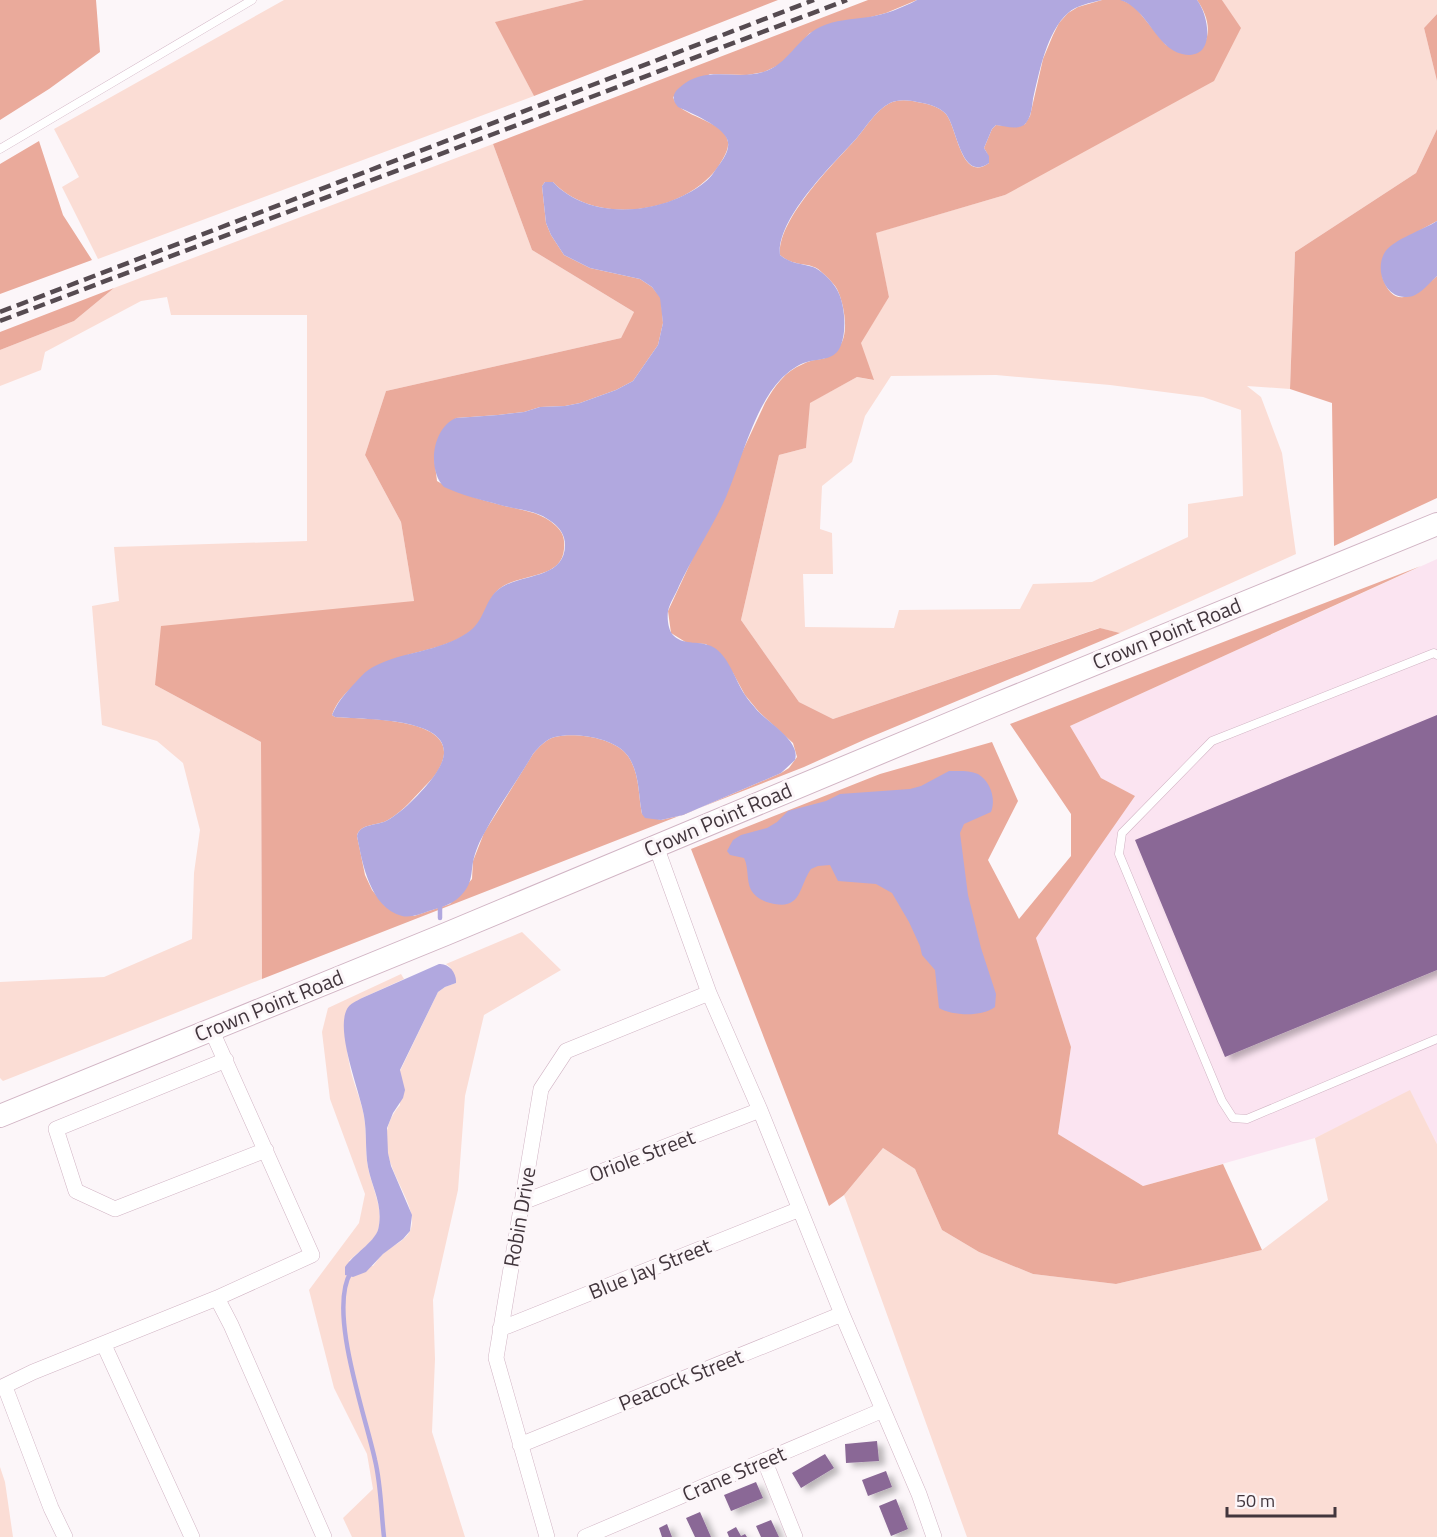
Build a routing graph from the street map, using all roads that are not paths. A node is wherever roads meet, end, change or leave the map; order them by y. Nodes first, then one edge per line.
1 (252, 0) edge
2 (0, 149) edge
3 (1437, 524) edge
4 (1437, 655) edge
5 (656, 846) junction
6 (708, 993) junction
7 (211, 1029) junction
8 (1437, 1039) edge
9 (226, 1060) junction
10 (760, 1110) junction
11 (0, 1116) edge
12 (266, 1150) junction
13 (524, 1202) junction
14 (800, 1209) junction
15 (217, 1298) junction
16 (842, 1314) junction
17 (500, 1329) junction
18 (104, 1345) junction
19 (2, 1388) edge
20 (883, 1410) junction
21 (520, 1445) junction
22 (765, 1461) junction
23 (65, 1537) edge
24 (192, 1537) edge
25 (324, 1537) edge
26 (547, 1537) edge
27 (585, 1537) edge
28 (795, 1537) edge
29 (934, 1537) edge

1 - 2 lane
3 - 5 main road, Crown Point Road
4 - 8 lane
5 - 6 street
5 - 7 main road, Crown Point Road
6 - 10 street
6 - 13 street, Robin Drive
7 - 9 street
7 - 11 main road, Crown Point Road
9 - 12 street
9 - 12 street
10 - 13 street, Oriole Street
10 - 14 street
12 - 15 street
13 - 17 street, Robin Drive
14 - 16 street
14 - 17 street, Blue Jay Street
15 - 18 street
15 - 25 street
16 - 20 street
16 - 21 street, Peacock Street
17 - 21 street, Robin Drive
18 - 19 street
18 - 24 street
19 - 23 street
20 - 22 street, Crane Street
20 - 29 street
21 - 26 street, Robin Drive
22 - 27 street, Crane Street
22 - 28 street

